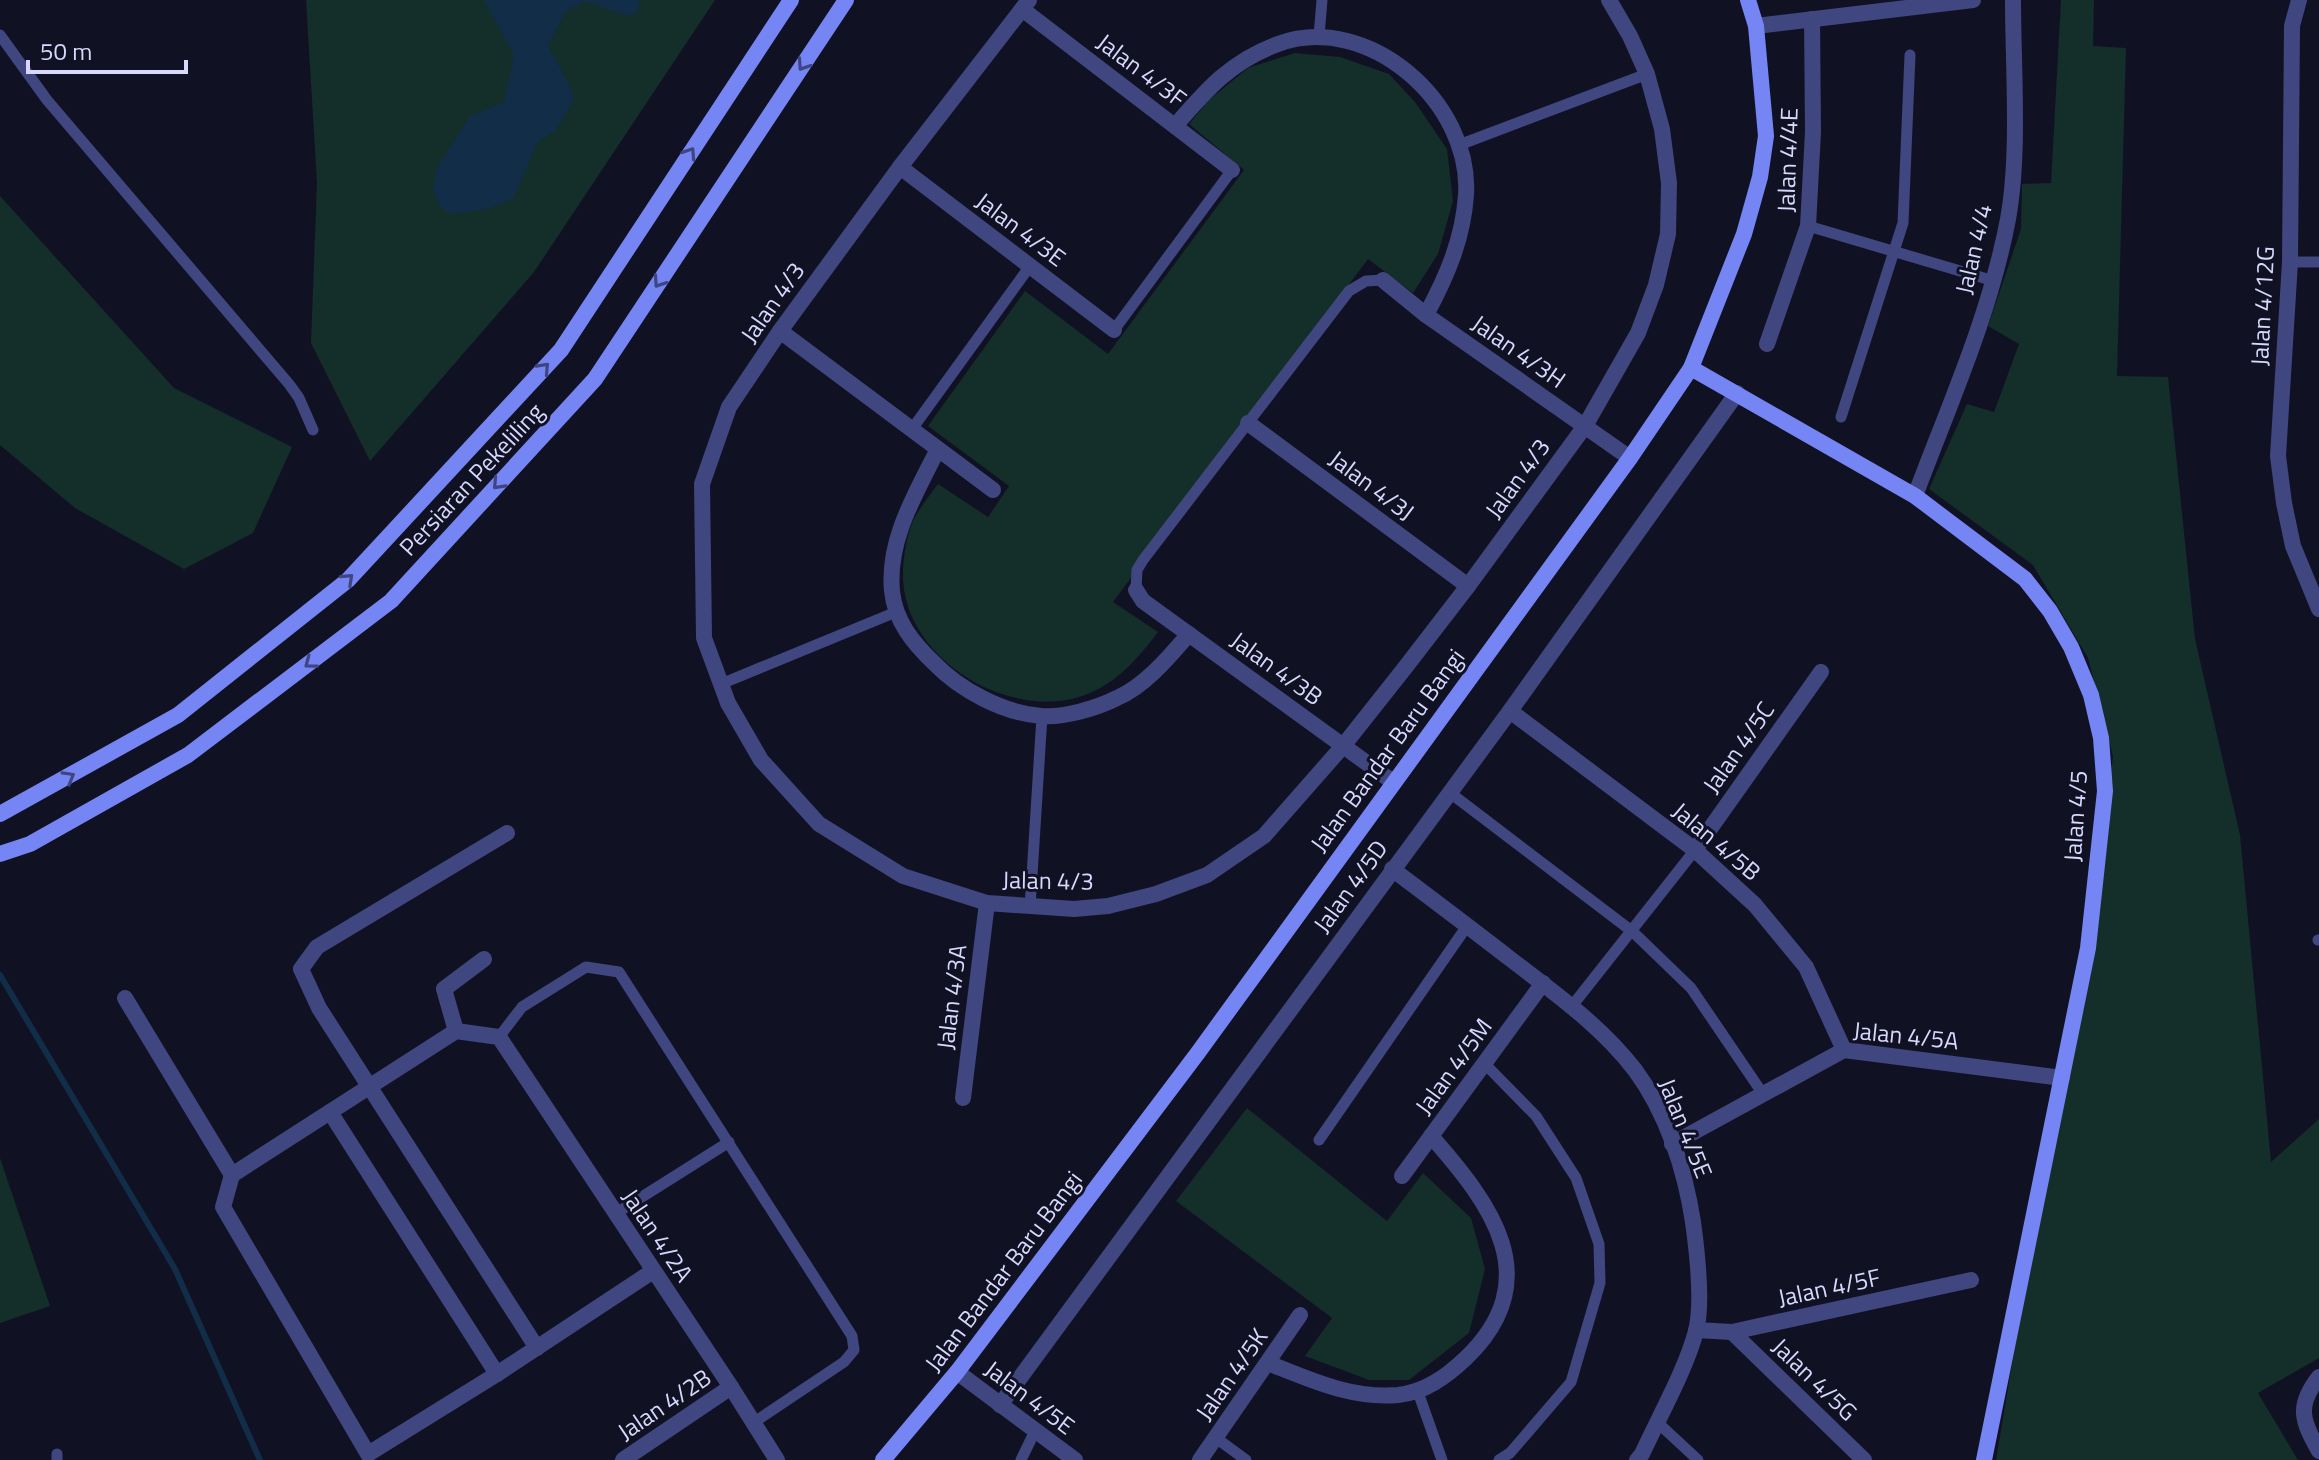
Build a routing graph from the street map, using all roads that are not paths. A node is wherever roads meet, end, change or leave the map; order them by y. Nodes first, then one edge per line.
1 (791, 0) edge
2 (846, 0) edge
3 (1322, 0) edge
4 (1609, 0) edge
5 (1748, 0) edge
6 (1973, 0) edge
7 (2013, 0) edge
8 (2299, 0) edge
9 (1025, 4) edge
10 (1812, 19) junction
11 (1756, 26) junction
12 (0, 35) edge
13 (1319, 36) junction
14 (1910, 55) dead end
15 (1647, 74) junction
16 (1175, 126) junction
17 (1459, 145) junction
18 (900, 167) junction
19 (1232, 170) joint
20 (1808, 226) junction
21 (1893, 250) junction
22 (2290, 262) junction
23 (2319, 262) edge
24 (1030, 266) junction
25 (1383, 280) joint
26 (1994, 281) junction
27 (1426, 315) junction
28 (1114, 330) joint
29 (780, 331) junction
30 (1767, 344) dead end
31 (1691, 368) junction
32 (1737, 393) junction
33 (1841, 417) dead end
34 (1248, 423) junction
35 (1585, 426) junction
36 (912, 429) junction
37 (313, 430) dead end
38 (938, 449) junction
39 (1630, 458) junction
40 (993, 490) dead end
41 (1915, 496) junction
42 (1468, 586) junction
43 (1136, 590) joint
44 (2319, 609) edge
45 (896, 612) junction
46 (1189, 634) junction
47 (1821, 672) dead end
48 (721, 684) junction
49 (1510, 711) junction
50 (1042, 716) junction
51 (1343, 746) junction
52 (1393, 782) junction
53 (1449, 792) junction
54 (0, 814) edge
55 (507, 833) dead end
56 (1695, 850) junction
57 (0, 854) edge
58 (1392, 869) junction
59 (987, 903) junction
60 (1030, 907) junction
61 (1467, 926) junction
62 (1633, 932) junction
63 (484, 959) dead end
64 (1543, 983) junction
65 (125, 998) dead end
66 (1572, 1006) junction
67 (456, 1031) junction
68 (499, 1037) junction
69 (1844, 1050) junction
70 (1484, 1063) junction
71 (2062, 1078) junction
72 (369, 1087) junction
73 (1763, 1094) junction
74 (963, 1098) dead end
75 (330, 1112) junction
76 (1431, 1136) junction
77 (1319, 1140) dead end
78 (729, 1142) junction
79 (1672, 1144) junction
80 (232, 1175) junction
81 (1402, 1176) dead end
82 (615, 1214) junction
83 (653, 1271) junction
84 (1971, 1280) dead end
85 (1300, 1315) dead end
86 (1696, 1330) junction
87 (1732, 1332) junction
88 (537, 1348) junction
89 (1268, 1363) junction
90 (957, 1372) junction
91 (497, 1374) junction
92 (2319, 1377) edge
93 (731, 1387) junction
94 (1418, 1392) junction
95 (1000, 1405) junction
96 (1657, 1422) junction
97 (753, 1423) junction
98 (1035, 1431) junction
99 (1216, 1438) junction
100 (2319, 1451) edge
101 (370, 1457) edge
102 (623, 1460) edge
103 (777, 1460) edge
104 (883, 1460) edge
105 (1021, 1460) edge
106 (1075, 1460) edge
107 (1200, 1460) edge
108 (1246, 1460) edge
109 (1442, 1460) edge
110 (1499, 1460) edge
111 (1637, 1460) edge
112 (1698, 1460) edge
113 (1864, 1460) edge
114 (1984, 1460) edge

54 -> 1 street, Persiaran Pekeliling
2 -> 57 street, Persiaran Pekeliling
3 - 13 lane
4 - 15 street, Jalan 4/3
5 - 11 street, Jalan Bandar Baru Bangi
6 - 10 street
7 - 26 street, Jalan 4/4
8 - 22 street, Jalan 4/12G
9 - 16 street, Jalan 4/3F
9 - 18 street, Jalan 4/3
10 - 11 street
10 - 20 street, Jalan 4/4E
11 - 31 street, Jalan Bandar Baru Bangi
12 - 37 lane
13 - 16 street
13 - 17 street
14 - 21 lane
15 - 17 lane
15 - 35 street, Jalan 4/3
16 - 19 street, Jalan 4/3F
17 - 27 street
18 - 24 street, Jalan 4/3E
18 - 29 street, Jalan 4/3
19 - 28 lane
20 - 21 lane
20 - 30 street, Jalan 4/4E
21 - 26 lane
21 - 33 lane
22 - 23 lane
22 - 44 street, Jalan 4/12G
24 - 28 street, Jalan 4/3E
24 - 36 lane
25 - 27 street, Jalan 4/3H
25 - 34 lane
26 - 41 street, Jalan 4/4
27 - 35 street, Jalan 4/3H
29 - 36 street
29 - 48 street, Jalan 4/3
31 - 32 street, Jalan 4/5
31 - 39 street, Jalan Bandar Baru Bangi
32 - 41 street, Jalan 4/5
32 - 49 street, Jalan 4/5D
34 - 42 street, Jalan 4/3J
34 - 43 lane
35 - 39 street, Jalan 4/3H
35 - 42 street, Jalan 4/3
36 - 38 street
38 - 40 street
38 - 45 street
39 - 52 street, Jalan Bandar Baru Bangi
41 - 71 street, Jalan 4/5
42 - 51 street, Jalan 4/3
43 - 46 street, Jalan 4/3B
45 - 48 lane
45 - 50 street
46 - 50 street
46 - 51 street, Jalan 4/3B
47 - 56 street, Jalan 4/5C
48 - 59 street, Jalan 4/3
49 - 53 street, Jalan 4/5D
49 - 56 street, Jalan 4/5B
50 - 60 lane
51 - 52 street, Jalan 4/3B
51 - 60 street, Jalan 4/3
52 - 90 street, Jalan Bandar Baru Bangi
53 - 58 street, Jalan 4/5D
53 - 62 lane
55 - 72 street
56 - 62 lane
56 - 69 street, Jalan 4/5B
58 - 61 street, Jalan 4/5E
58 - 95 street, Jalan 4/5D
59 - 60 street, Jalan 4/3
59 - 74 street, Jalan 4/3A
61 - 64 street, Jalan 4/5E
61 - 77 lane
62 - 66 lane
62 - 73 lane
63 - 67 street
64 - 66 street, Jalan 4/5E
64 - 70 street, Jalan 4/5M
65 - 80 street
66 - 79 street, Jalan 4/5E
67 - 68 street
67 - 72 street
68 - 78 lane
68 - 82 street, Jalan 4/2A
69 - 71 street, Jalan 4/5A
69 - 73 street, Jalan 4/5A
70 - 76 street, Jalan 4/5M
70 - 110 lane
71 - 114 street, Jalan 4/5
72 - 75 street
72 - 88 street
73 - 79 street, Jalan 4/5A
75 - 80 street
75 - 91 street
76 - 81 street, Jalan 4/5M
76 - 94 street
78 - 82 lane
78 - 97 lane
79 - 86 street, Jalan 4/5E
80 - 101 street
82 - 83 street, Jalan 4/2A
83 - 88 street
83 - 93 street, Jalan 4/2A
84 - 87 street, Jalan 4/5F
85 - 89 street, Jalan 4/5K
86 - 87 street, Jalan 4/5F
86 - 96 street, Jalan 4/5E
87 - 113 street, Jalan 4/5G
88 - 91 street
89 - 94 street
89 - 99 street, Jalan 4/5K
90 - 95 street, Jalan 4/5E
90 - 104 street, Jalan Bandar Baru Bangi
91 - 101 street
92 - 100 street
93 - 97 street, Jalan 4/2A
93 - 102 street, Jalan 4/2B
94 - 109 lane
95 - 98 street, Jalan 4/5E
96 - 111 street, Jalan 4/5E
96 - 112 lane
97 - 103 street, Jalan 4/2A
98 - 105 lane
98 - 106 street, Jalan 4/5E
99 - 107 street, Jalan 4/5K
99 - 108 lane

